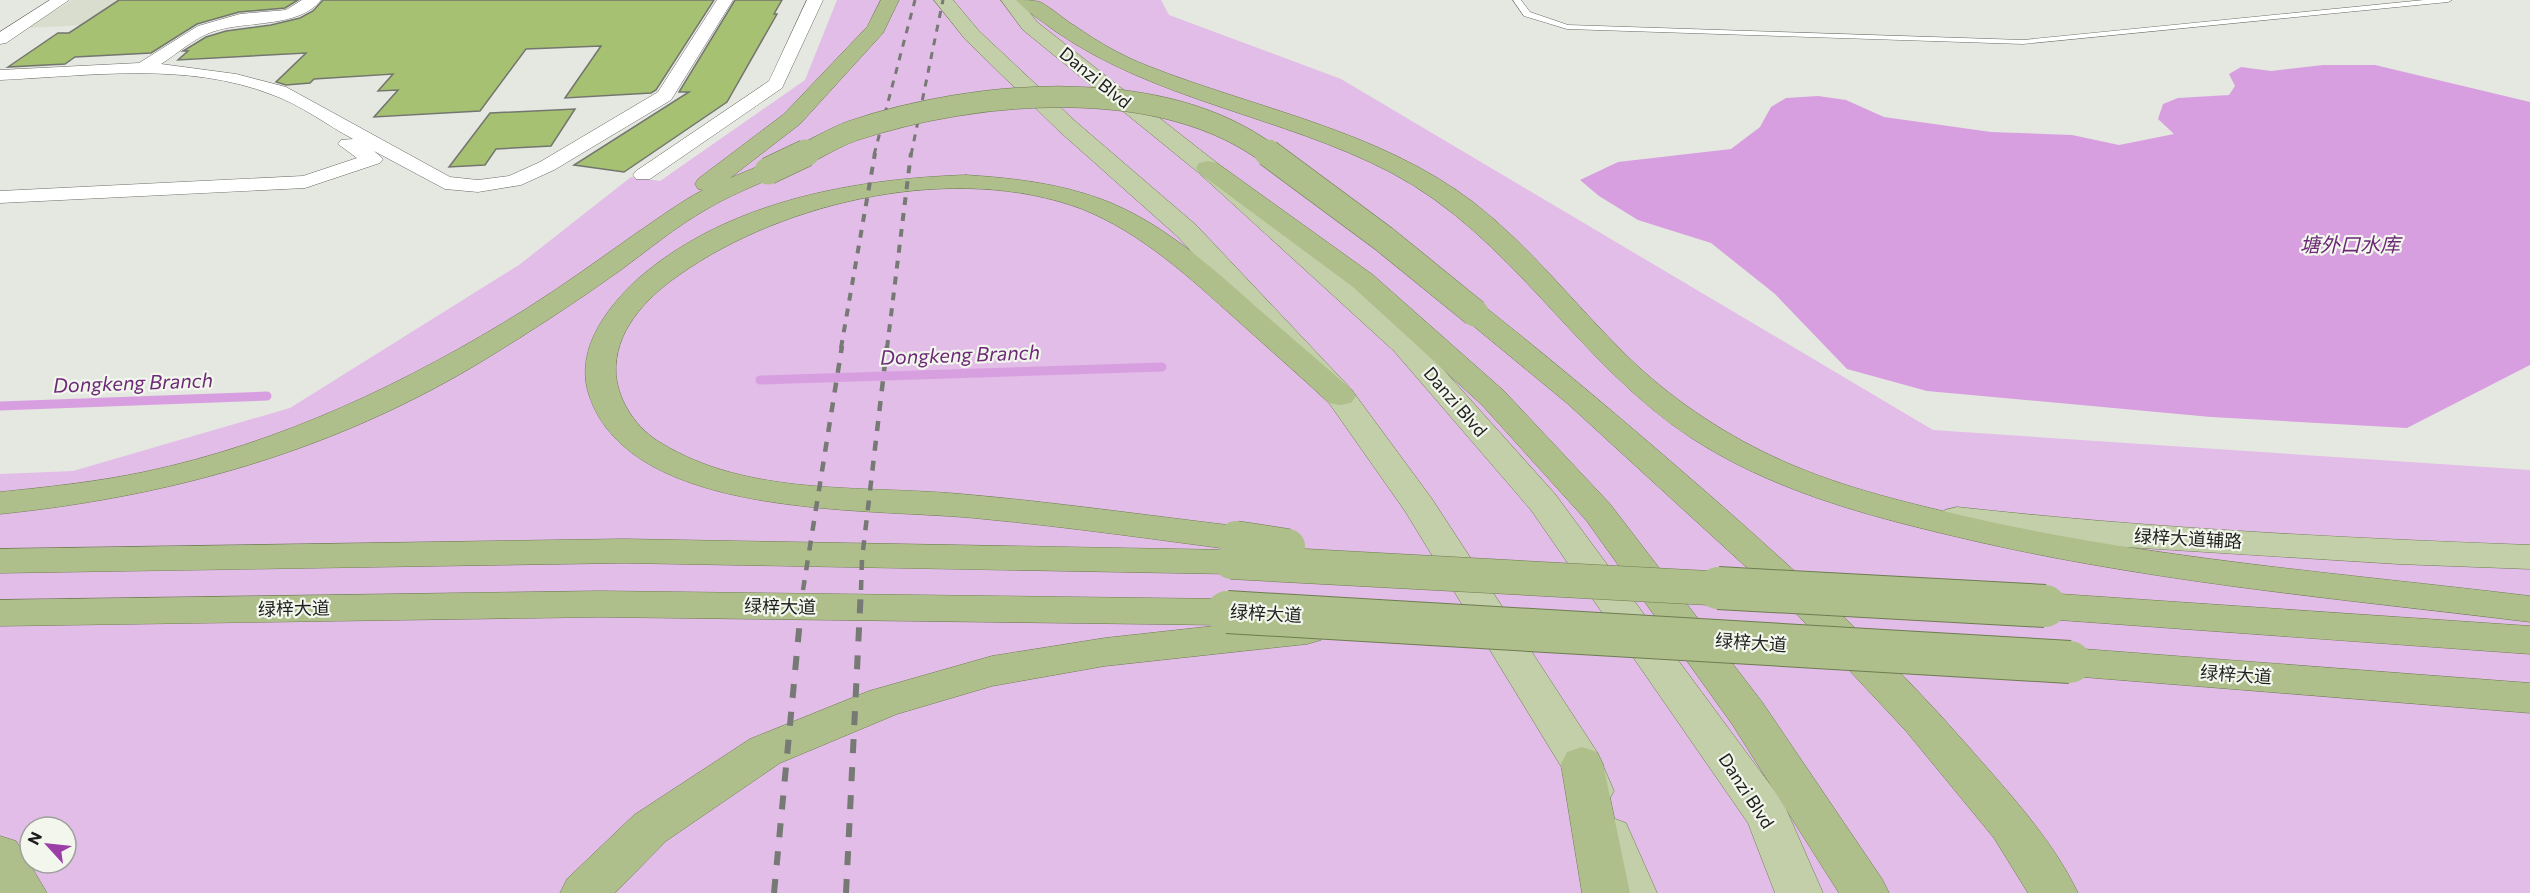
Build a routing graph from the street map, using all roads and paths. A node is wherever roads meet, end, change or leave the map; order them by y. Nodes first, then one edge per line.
1 (61, 0) edge
2 (313, 0) edge
3 (725, 0) edge
4 (815, 0) edge
5 (890, 0) edge
6 (943, 0) edge
7 (1010, 0) edge
8 (1024, 0) edge
9 (1517, 0) edge
10 (2448, 0) edge
11 (2396, 2) edge
12 (0, 39) edge
13 (143, 68) junction
14 (0, 77) edge
15 (1208, 168) junction
16 (644, 175) dead end
17 (0, 197) edge
18 (537, 315) junction
19 (1340, 396) junction
20 (1848, 498) junction
21 (0, 503) edge
22 (1234, 550) junction
23 (2530, 557) edge
24 (0, 561) edge
25 (2530, 609) edge
26 (0, 613) edge
27 (1224, 626) junction
28 (2530, 640) edge
29 (2530, 698) edge
30 (1582, 764) junction
31 (0, 855) edge
32 (23, 893) edge
33 (584, 893) edge
34 (1606, 893) edge
35 (1633, 893) edge
36 (1799, 893) edge
37 (1865, 893) edge
38 (2054, 893) edge

1 - 12 street
2 - 13 street
3 - 13 street
4 - 16 street
5 - 18 highway
6 - 19 main road
7 - 15 main road, Danzi Blvd
8 - 20 highway
9 - 11 lane
10 - 11 lane
13 - 14 street
14 - 17 street
15 - 36 main road, Danzi Blvd
15 - 37 highway
18 - 21 highway
18 - 38 highway, bridge
19 - 22 highway
19 - 30 main road
20 - 23 main road, 绿梓大道辅路
20 - 25 highway
22 - 24 highway
22 - 28 highway, bridge
26 - 27 highway, 绿梓大道
27 - 29 highway, 绿梓大道, bridge
27 - 33 highway
30 - 34 highway
30 - 35 main road
31 - 32 highway

